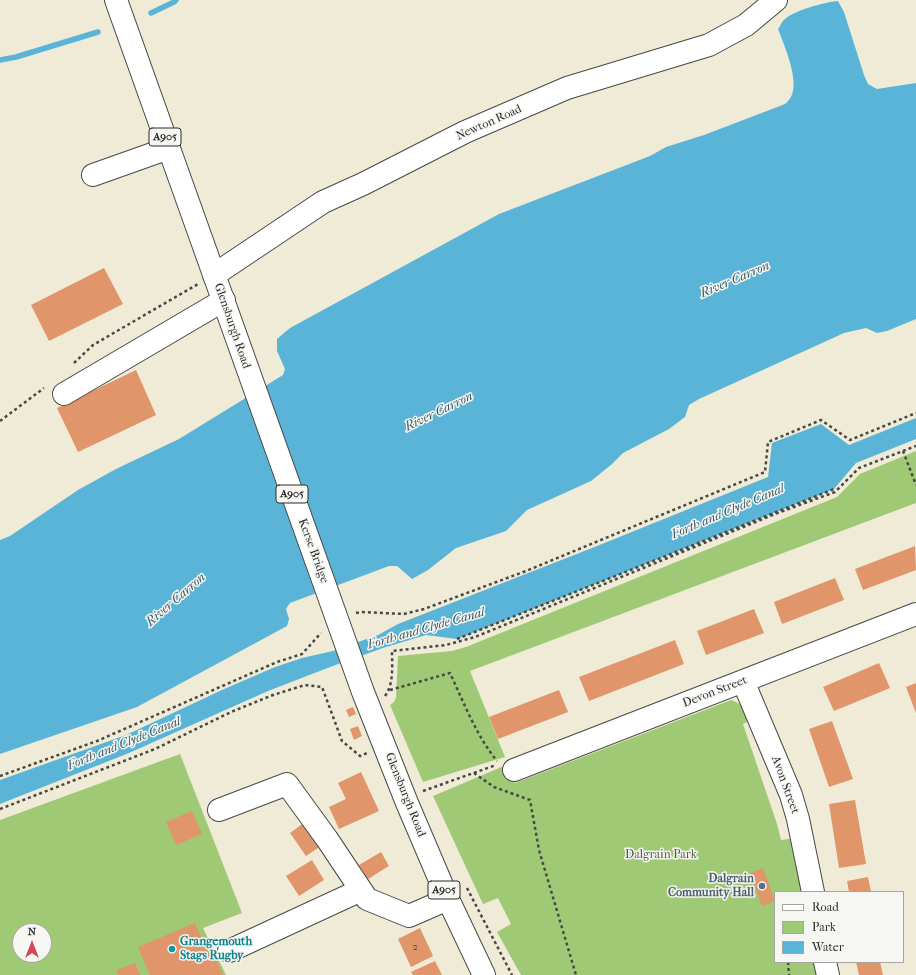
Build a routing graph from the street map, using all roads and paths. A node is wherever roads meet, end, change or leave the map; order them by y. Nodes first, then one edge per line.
1 (116, 0) edge
2 (776, 0) edge
3 (169, 148) junction
4 (93, 175) dead end
5 (214, 275) junction
6 (224, 300) junction
7 (73, 364) dead end
8 (250, 376) joint
9 (57, 389) joint
10 (916, 413) edge
11 (0, 421) edge
12 (916, 446) edge
13 (904, 451) junction
14 (916, 486) edge
15 (834, 489) dead end
16 (916, 614) edge
17 (342, 620) junction
18 (457, 639) dead end
19 (743, 681) junction
20 (390, 690) junction
21 (373, 696) junction
22 (372, 751) dead end
23 (507, 767) junction
24 (474, 772) junction
25 (0, 776) edge
26 (419, 786) dead end
27 (0, 809) edge
28 (219, 810) dead end
29 (466, 887) dead end
30 (361, 890) junction
31 (813, 891) edge
32 (448, 899) junction
33 (229, 951) dead end
34 (788, 963) edge
35 (825, 963) edge
36 (484, 975) edge
37 (512, 975) edge
38 (576, 975) edge
39 (789, 975) edge
40 (828, 975) edge

1 - 3 street, A905
2 - 5 street, Newton Road
3 - 4 street
3 - 5 street, A905
5 - 6 street, Glensburgh Road / A905
5 - 7 path
6 - 8 street, Glensburgh Road / A905
6 - 9 street
8 - 17 street, Kerse Bridge / A905
9 - 11 path
10 - 17 path
12 - 13 path
13 - 14 path
13 - 20 path
15 - 18 path
16 - 19 street, Devon Street
17 - 21 street, Glensburgh Road / A905
17 - 25 path
19 - 23 street, Devon Street
19 - 31 street, Avon Street
20 - 21 path
20 - 23 path
21 - 32 street, Glensburgh Road / A905
22 - 27 path
23 - 24 path
24 - 26 path
24 - 38 path
28 - 30 street
29 - 37 path
30 - 32 street
30 - 33 street
32 - 36 street, Glensburgh Road / A905
34 - 39 path
35 - 40 street

